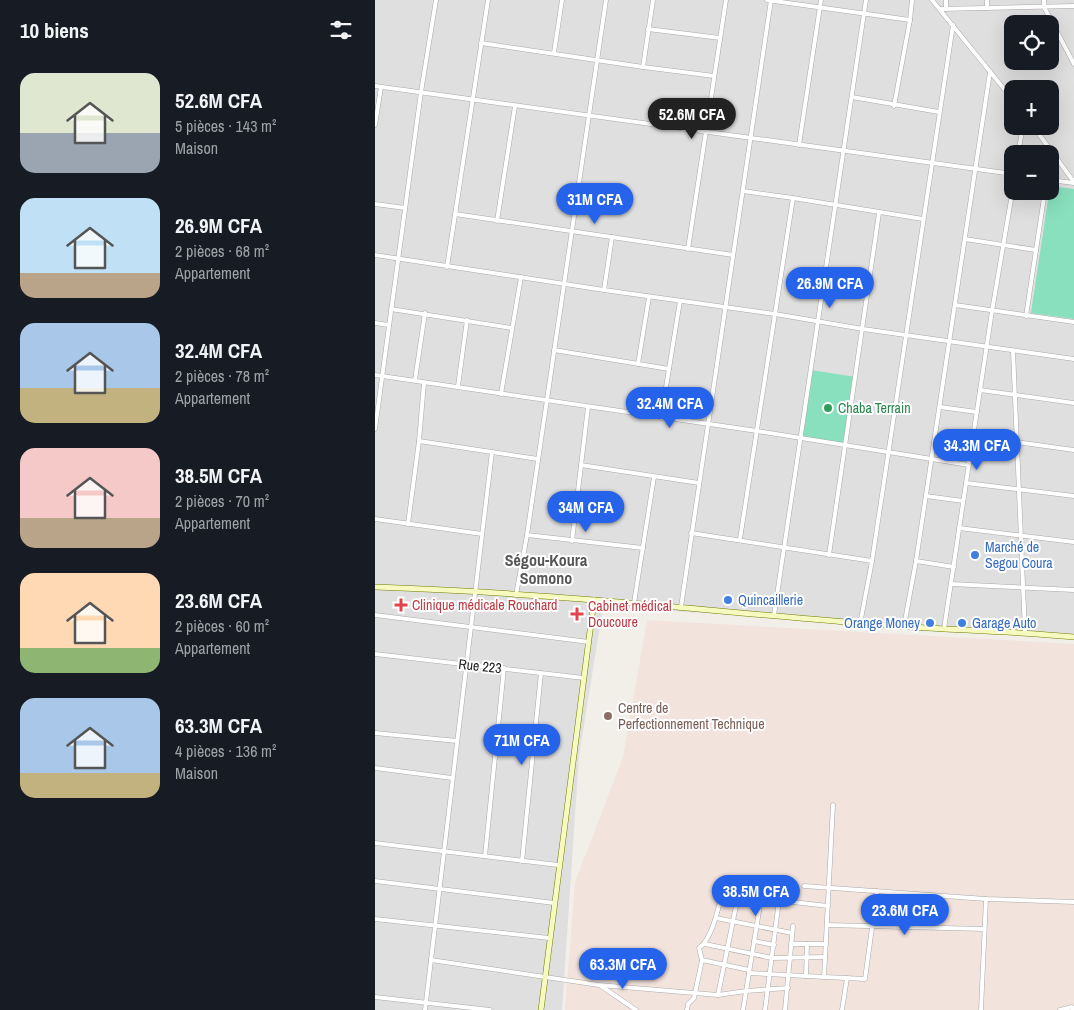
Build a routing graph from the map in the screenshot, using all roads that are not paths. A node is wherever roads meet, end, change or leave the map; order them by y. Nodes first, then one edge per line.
1 (436, 0) edge
2 (488, 0) edge
3 (562, 0) edge
4 (605, 0) edge
5 (653, 0) edge
6 (726, 0) edge
7 (767, 0) edge
8 (771, 0) edge
9 (821, 0) edge
10 (866, 0) edge
11 (912, 0) edge
12 (932, 0) edge
13 (946, 0) edge
14 (987, 0) edge
15 (1044, 0) edge
16 (1074, 6) edge
17 (1044, 7) junction
18 (819, 8) junction
19 (987, 8) junction
20 (940, 9) junction
21 (946, 9) junction
22 (864, 14) junction
23 (910, 20) junction
24 (953, 25) junction
25 (648, 29) junction
26 (720, 38) junction
27 (481, 43) junction
28 (554, 53) junction
29 (597, 60) junction
30 (1074, 64) edge
31 (643, 67) junction
32 (990, 72) junction
33 (714, 76) junction
34 (375, 86) edge
35 (381, 87) junction
36 (1004, 89) edge
37 (421, 92) junction
38 (852, 97) junction
39 (471, 100) junction
40 (515, 106) junction
41 (894, 106) junction
42 (939, 112) junction
43 (589, 116) junction
44 (375, 125) edge
45 (706, 132) junction
46 (1040, 135) edge
47 (751, 138) junction
48 (799, 145) junction
49 (843, 151) junction
50 (931, 163) junction
51 (976, 169) junction
52 (1004, 173) edge
53 (1059, 181) edge
54 (1074, 182) edge
55 (743, 192) junction
56 (793, 198) junction
57 (1011, 200) edge
58 (1044, 200) edge
59 (375, 204) edge
60 (836, 204) junction
61 (405, 208) junction
62 (879, 213) junction
63 (455, 214) junction
64 (923, 219) junction
65 (497, 221) junction
66 (572, 230) junction
67 (611, 237) junction
68 (965, 239) junction
69 (1003, 245) junction
70 (688, 249) junction
71 (1036, 250) junction
72 (375, 255) edge
73 (733, 255) junction
74 (398, 258) junction
75 (447, 267) junction
76 (521, 277) junction
77 (564, 284) junction
78 (604, 290) junction
79 (649, 296) junction
80 (680, 301) junction
81 (955, 305) junction
82 (725, 308) junction
83 (391, 309) junction
84 (992, 311) junction
85 (425, 314) junction
86 (775, 314) junction
87 (1026, 316) junction
88 (467, 320) junction
89 (818, 320) junction
90 (1074, 322) edge
91 (375, 323) edge
92 (389, 325) junction
93 (511, 328) junction
94 (863, 329) junction
95 (906, 334) junction
96 (950, 341) junction
97 (987, 347) junction
98 (554, 350) junction
99 (1013, 351) junction
100 (1074, 358) edge
101 (639, 364) junction
102 (669, 368) junction
103 (375, 375) edge
104 (382, 376) junction
105 (415, 380) junction
106 (425, 383) junction
107 (458, 386) junction
108 (980, 390) junction
109 (501, 394) junction
110 (1015, 395) junction
111 (547, 401) junction
112 (1074, 403) edge
113 (588, 407) junction
114 (940, 407) junction
115 (977, 412) junction
116 (661, 418) junction
117 (708, 425) junction
118 (375, 428) edge
119 (757, 431) junction
120 (973, 436) junction
121 (801, 438) junction
122 (419, 442) junction
123 (1017, 442) junction
124 (846, 445) junction
125 (1074, 450) edge
126 (492, 452) junction
127 (889, 452) junction
128 (538, 459) junction
129 (932, 459) junction
130 (969, 464) junction
131 (581, 465) junction
132 (654, 477) junction
133 (699, 483) junction
134 (966, 483) junction
135 (1019, 490) junction
136 (926, 496) junction
137 (1074, 496) edge
138 (963, 501) junction
139 (375, 519) edge
140 (408, 524) junction
141 (959, 528) junction
142 (691, 533) junction
143 (482, 534) junction
144 (527, 535) junction
145 (1021, 536) junction
146 (740, 540) junction
147 (573, 541) junction
148 (1074, 542) edge
149 (784, 547) junction
150 (643, 548) junction
151 (829, 555) junction
152 (872, 561) junction
153 (916, 561) junction
154 (954, 566) junction
155 (951, 584) junction
156 (375, 588) edge
157 (1024, 588) junction
158 (1074, 590) edge
159 (475, 592) junction
160 (516, 595) junction
161 (594, 600) junction
162 (634, 603) junction
163 (681, 607) junction
164 (375, 615) edge
165 (774, 615) junction
166 (861, 624) junction
167 (904, 626) junction
168 (471, 628) junction
169 (944, 629) junction
170 (1025, 632) junction
171 (1074, 637) edge
172 (589, 642) junction
173 (375, 654) edge
174 (466, 664) junction
175 (504, 668) junction
176 (541, 673) junction
177 (584, 678) junction
178 (375, 733) edge
179 (457, 741) junction
180 (375, 768) edge
181 (452, 778) junction
182 (833, 805) dead end
183 (375, 843) edge
184 (444, 851) junction
185 (485, 856) junction
186 (522, 860) junction
187 (559, 865) junction
188 (375, 881) edge
189 (804, 886) dead end
190 (829, 888) junction
191 (439, 889) junction
192 (877, 891) junction
193 (738, 896) junction
194 (761, 898) junction
195 (986, 899) junction
196 (779, 900) junction
197 (1074, 902) edge
198 (554, 903) junction
199 (828, 906) junction
200 (716, 918) junction
201 (375, 919) edge
202 (733, 922) junction
203 (827, 924) junction
204 (435, 926) junction
205 (757, 926) junction
206 (793, 926) dead end
207 (873, 926) junction
208 (985, 929) junction
209 (775, 930) junction
210 (792, 933) junction
211 (549, 938) junction
212 (754, 941) junction
213 (705, 944) junction
214 (774, 944) junction
215 (791, 944) junction
216 (807, 944) junction
217 (826, 944) junction
218 (727, 950) junction
219 (752, 955) junction
220 (825, 957) junction
221 (772, 958) junction
222 (790, 958) junction
223 (807, 958) junction
224 (431, 960) junction
225 (702, 960) junction
226 (724, 964) junction
227 (749, 972) junction
228 (770, 974) junction
229 (789, 975) junction
230 (806, 976) junction
231 (545, 977) junction
232 (824, 977) junction
233 (847, 978) junction
234 (599, 985) junction
235 (788, 988) junction
236 (768, 989) junction
237 (746, 991) junction
238 (694, 992) junction
239 (718, 995) junction
240 (375, 997) edge
241 (1074, 1000) edge
242 (426, 1003) junction
243 (1073, 1009) edge
244 (425, 1010) edge
245 (490, 1010) edge
246 (541, 1010) edge
247 (636, 1010) edge
248 (687, 1010) edge
249 (743, 1010) edge
250 (765, 1010) edge
251 (785, 1010) edge
252 (842, 1010) edge
253 (981, 1010) edge
254 (1060, 1010) edge

1 - 37 street
2 - 27 street
3 - 28 street
4 - 29 street
5 - 25 street
6 - 26 street
7 - 8 street
8 - 18 street
8 - 47 street
9 - 18 street
10 - 22 street
11 - 23 street
12 - 20 street
13 - 21 street
14 - 19 street
15 - 17 street
16 - 17 street
17 - 19 street
17 - 30 street
18 - 22 street
18 - 48 street
19 - 21 street
20 - 21 street
20 - 24 street
22 - 23 street
22 - 38 street
23 - 41 street
24 - 32 street
24 - 42 street
25 - 26 street
25 - 31 street
26 - 33 street
27 - 28 street
27 - 39 street
28 - 29 street
29 - 31 street
29 - 43 street
31 - 33 street
32 - 36 street
32 - 51 street
33 - 45 street
34 - 35 street
35 - 37 street
35 - 44 street
37 - 39 street
37 - 61 street
38 - 41 street
38 - 49 street
39 - 40 street
39 - 63 street
40 - 43 street
40 - 65 street
41 - 42 street
42 - 50 street
43 - 45 street
43 - 66 street
45 - 47 street
45 - 70 street
46 - 54 street
47 - 48 street
47 - 55 street
48 - 49 street
49 - 50 street
49 - 60 street
50 - 51 street
50 - 64 street
51 - 52 street
51 - 68 street
53 - 54 street
55 - 56 street
55 - 73 street
56 - 60 street
56 - 86 street
57 - 69 street
58 - 71 street
59 - 61 street
60 - 62 street
60 - 89 street
61 - 74 street
62 - 64 street
62 - 94 street
63 - 65 street
63 - 75 street
64 - 95 street
65 - 66 street
66 - 67 street
66 - 77 street
67 - 70 street
67 - 78 street
68 - 69 street
68 - 81 street
69 - 71 street
69 - 84 street
70 - 73 street
71 - 87 street
72 - 74 street
73 - 82 street
74 - 75 street
74 - 83 street
75 - 76 street
76 - 77 street
76 - 93 street
77 - 78 street
77 - 98 street
78 - 79 street
79 - 80 street
79 - 101 street
80 - 82 street
80 - 102 street
81 - 84 street
81 - 96 street
82 - 86 street
82 - 117 street
83 - 85 street
83 - 92 street
84 - 87 street
84 - 97 street
85 - 88 street
85 - 105 street
86 - 89 street
86 - 119 street
87 - 90 street
88 - 93 street
88 - 107 street
89 - 94 street
89 - 121 street
91 - 92 street
92 - 104 street
93 - 109 street
94 - 95 street
94 - 124 street
95 - 96 street
95 - 127 street
96 - 97 street
96 - 114 street
97 - 99 street
97 - 108 street
98 - 101 street
98 - 111 street
99 - 100 street
99 - 110 street
101 - 102 street
102 - 116 street
103 - 104 street
104 - 105 street
104 - 118 street
105 - 106 street
106 - 107 street
106 - 122 street
107 - 109 street
108 - 110 street
108 - 115 street
109 - 111 street
110 - 112 street
110 - 123 street
111 - 113 street
111 - 128 street
113 - 116 street
113 - 131 street
114 - 115 street
114 - 129 street
115 - 120 street
116 - 117 street
117 - 119 street
117 - 133 street
119 - 121 street
119 - 146 street
120 - 123 street
120 - 130 street
121 - 124 street
121 - 149 street
122 - 126 street
122 - 140 street
123 - 125 street
123 - 135 street
124 - 127 street
124 - 151 street
126 - 128 street
126 - 143 street
127 - 129 street
127 - 152 street
128 - 144 street
129 - 130 street
129 - 136 street
130 - 134 street
131 - 132 street
131 - 147 street
132 - 133 street
132 - 150 street
133 - 142 street
134 - 135 street
134 - 138 street
135 - 137 street
135 - 145 street
136 - 138 street
136 - 153 street
138 - 141 street
139 - 140 street
140 - 143 street
141 - 145 street
141 - 154 street
142 - 146 street
142 - 163 street
143 - 159 street
144 - 147 street
144 - 160 street
145 - 148 street
145 - 157 street
146 - 149 street
147 - 150 street
149 - 151 street
149 - 165 street
150 - 162 street
151 - 152 street
152 - 166 street
153 - 154 street
153 - 167 street
154 - 155 street
155 - 157 street
155 - 169 street
156 - 159 street
157 - 158 street
157 - 170 street
159 - 160 street
159 - 168 street
160 - 161 street
161 - 162 street
161 - 172 street
162 - 163 street
163 - 165 street
164 - 168 street
165 - 166 street
166 - 167 street
167 - 169 street
168 - 172 street
168 - 174 street
169 - 170 street
170 - 171 street
172 - 177 street
173 - 174 street, Rue 223
174 - 175 street, Rue 223
174 - 179 street
175 - 176 street, Rue 223
175 - 185 street
176 - 177 street, Rue 223
176 - 186 street
177 - 187 street
178 - 179 street
179 - 181 street
180 - 181 street
181 - 184 street
182 - 190 street
183 - 184 street
184 - 185 street
184 - 191 street
185 - 186 street
186 - 187 street
187 - 198 street
188 - 191 street
189 - 190 street
190 - 192 street
190 - 199 street
191 - 198 street
191 - 204 street
192 - 195 street
192 - 207 street
193 - 194 street
193 - 200 street
193 - 202 street
194 - 196 street
194 - 205 street
195 - 197 street
195 - 208 street
196 - 199 street
196 - 209 street
198 - 211 street
199 - 203 street
200 - 202 street
200 - 213 street
201 - 204 street
202 - 205 street
202 - 218 street
203 - 207 street
203 - 217 street
204 - 211 street
204 - 224 street
205 - 209 street
205 - 212 street
206 - 210 street
207 - 208 street
207 - 233 street
208 - 253 street
209 - 210 street
209 - 214 street
210 - 215 street
211 - 231 street
212 - 214 street
212 - 219 street
213 - 218 street
213 - 225 street
214 - 221 street
215 - 216 street
215 - 222 street
216 - 217 street
216 - 223 street
217 - 220 street
218 - 219 street
218 - 226 street
219 - 221 street
219 - 227 street
220 - 223 street
220 - 232 street
221 - 222 street
221 - 228 street
222 - 223 street
222 - 229 street
223 - 230 street
224 - 231 street
224 - 242 street
225 - 226 street
225 - 238 street
226 - 227 street
226 - 239 street
227 - 228 street
227 - 237 street
228 - 229 street
228 - 236 street
229 - 230 street
229 - 235 street
230 - 232 street
231 - 234 street
231 - 246 street
232 - 233 street
233 - 252 street
234 - 238 street
234 - 247 street
235 - 236 street
235 - 251 street
236 - 237 street
236 - 250 street
237 - 239 street
237 - 249 street
238 - 239 street
238 - 248 street
240 - 242 street
241 - 243 street
242 - 244 street
242 - 245 street
243 - 254 street

